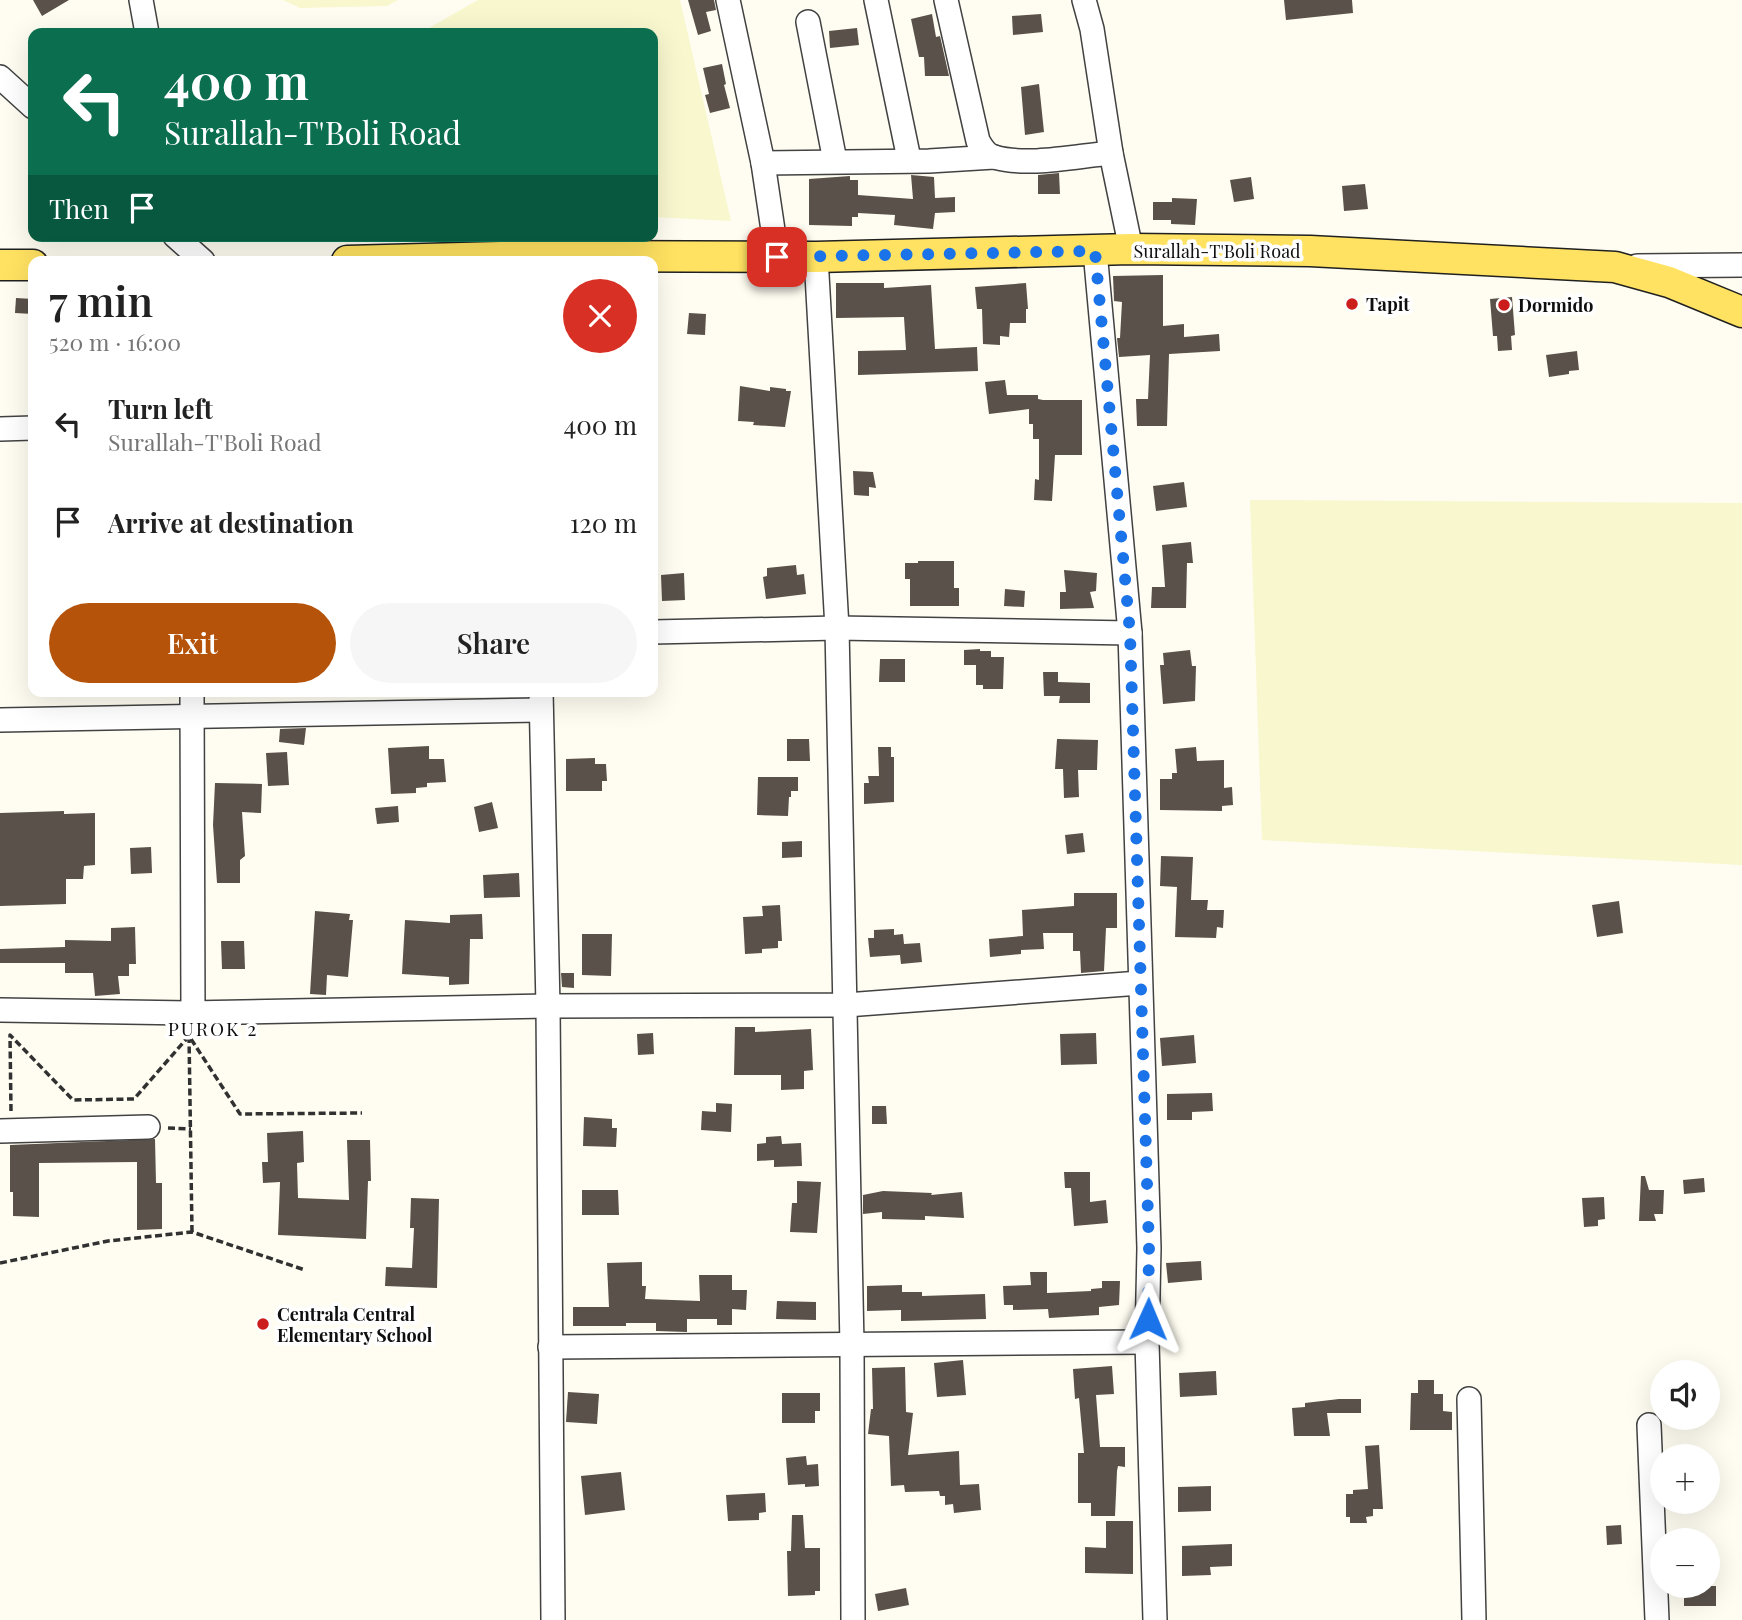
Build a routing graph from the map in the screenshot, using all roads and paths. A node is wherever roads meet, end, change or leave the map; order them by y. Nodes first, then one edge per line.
1 (141, 0) edge
2 (728, 0) edge
3 (876, 0) edge
4 (946, 0) edge
5 (1084, 0) edge
6 (808, 22) dead end
7 (146, 28) edge
8 (0, 77) edge
9 (28, 102) edge
10 (1111, 153) junction
11 (994, 157) junction
12 (909, 159) junction
13 (835, 161) junction
14 (763, 163) junction
15 (181, 244) edge
16 (1131, 250) junction
17 (1095, 251) junction
18 (197, 256) edge
19 (777, 257) junction
20 (816, 257) junction
21 (658, 258) edge
22 (0, 265) edge
23 (28, 265) edge
24 (1742, 265) edge
25 (1615, 267) junction
26 (1742, 312) edge
27 (28, 428) edge
28 (0, 429) edge
29 (837, 628) junction
30 (658, 632) edge
31 (1130, 633) junction
32 (192, 697) edge
33 (541, 701) edge
34 (193, 715) junction
35 (0, 720) edge
36 (1140, 983) junction
37 (846, 1005) junction
38 (548, 1006) junction
39 (0, 1010) edge
40 (191, 1013) junction
41 (190, 1036) junction
42 (362, 1113) dead end
43 (148, 1127) dead end
44 (5, 1131) edge
45 (192, 1232) junction
46 (0, 1263) edge
47 (305, 1270) dead end
48 (1147, 1342) junction
49 (852, 1345) junction
50 (550, 1348) junction
51 (1469, 1399) dead end
52 (1648, 1425) dead end
53 (553, 1620) edge
54 (853, 1620) edge
55 (1155, 1620) edge
56 (1474, 1620) edge
57 (1657, 1620) edge

1 - 7 street
2 - 14 street
3 - 12 street
4 - 11 street
5 - 10 street
6 - 13 street
8 - 9 street
10 - 11 street
10 - 16 street
11 - 12 street
12 - 13 street
13 - 14 street
14 - 19 street
15 - 18 street
16 - 17 main road, Surallah-T'Boli Road
16 - 25 main road, Surallah-T'Boli Road
17 - 20 main road, Surallah-T'Boli Road
17 - 31 street
19 - 20 main road, Surallah-T'Boli Road
19 - 21 main road, Surallah-T'Boli Road
20 - 29 street
22 - 23 main road
24 - 25 street
25 - 26 main road, Surallah-T'Boli Road
27 - 28 street
29 - 30 street
29 - 31 street
29 - 37 street
31 - 36 street
32 - 34 street
33 - 34 street
33 - 38 street
34 - 35 street
34 - 40 street
36 - 37 street
36 - 48 street
37 - 38 street
37 - 49 street
38 - 40 street
38 - 50 street
39 - 40 street
40 - 41 path
41 - 42 path
41 - 44 path
41 - 45 path
43 - 44 street
45 - 46 path
45 - 47 path
48 - 49 street
48 - 55 street
49 - 50 street
49 - 54 street
50 - 53 street
51 - 56 street
52 - 57 street

